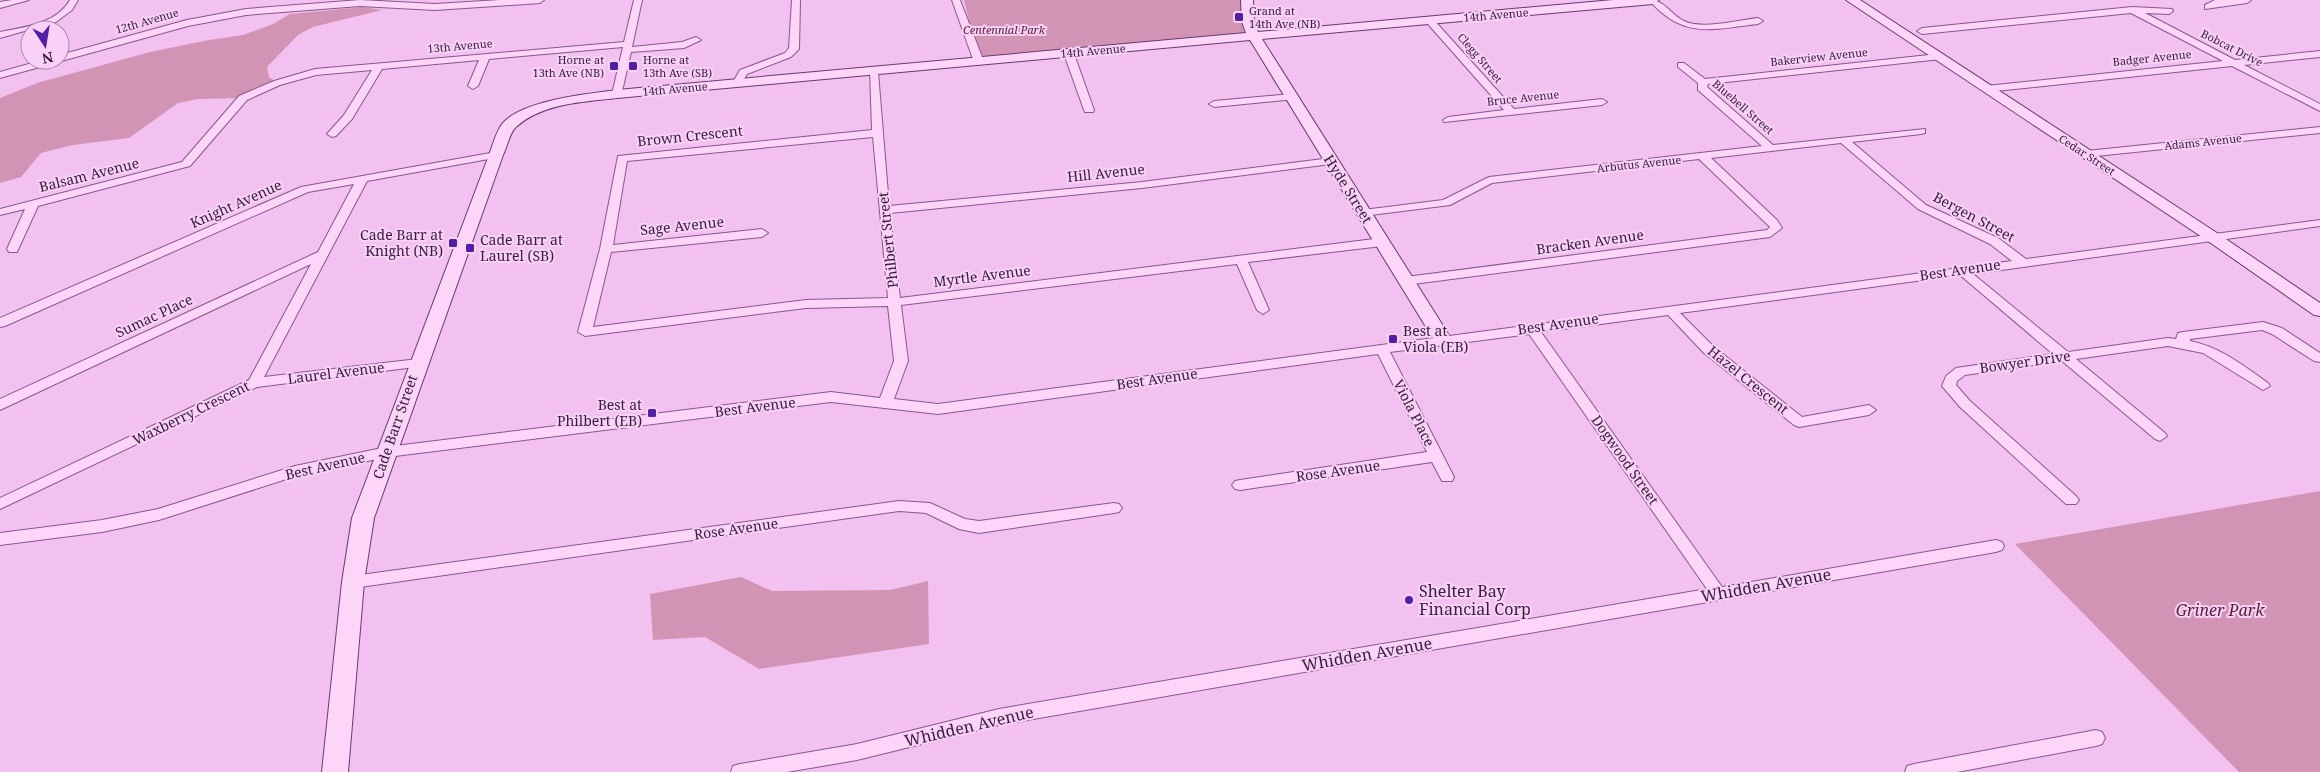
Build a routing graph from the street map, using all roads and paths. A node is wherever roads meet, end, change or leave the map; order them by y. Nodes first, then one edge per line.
1 (25, 0) edge
2 (74, 0) edge
3 (540, 0) edge
4 (638, 0) edge
5 (796, 0) edge
6 (956, 0) edge
7 (1247, 0) edge
8 (1653, 0) edge
9 (1852, 0) edge
10 (2247, 0) edge
11 (0, 4) edge
12 (2208, 7) dead end
13 (2132, 10) junction
14 (2169, 11) dead end
15 (1430, 21) junction
16 (1758, 21) dead end
17 (1248, 22) junction
18 (1922, 30) dead end
19 (1, 35) edge
20 (1254, 37) junction
21 (1229, 39) junction
22 (696, 40) dead end
23 (628, 47) junction
24 (1069, 54) junction
25 (2320, 54) edge
26 (70, 55) edge
27 (486, 56) junction
28 (1938, 57) junction
29 (979, 62) junction
30 (2231, 62) junction
31 (1681, 65) dead end
32 (380, 66) junction
33 (20, 69) edge
34 (873, 72) junction
35 (0, 75) edge
36 (1703, 82) junction
37 (737, 84) junction
38 (473, 86) dead end
39 (1986, 89) junction
40 (617, 94) junction
41 (1291, 97) junction
42 (1602, 102) dead end
43 (1214, 104) dead end
44 (2320, 108) edge
45 (534, 110) joint
46 (1089, 110) dead end
47 (1511, 112) junction
48 (1448, 120) dead end
49 (2320, 130) edge
50 (1920, 131) dead end
51 (878, 133) junction
52 (332, 134) dead end
53 (1843, 140) junction
54 (1771, 148) junction
55 (496, 154) junction
56 (2086, 154) junction
57 (1703, 157) junction
58 (1331, 161) junction
59 (186, 164) joint
60 (363, 178) junction
61 (33, 205) junction
62 (884, 210) junction
63 (0, 212) edge
64 (1363, 213) junction
65 (2320, 222) edge
66 (762, 233) dead end
67 (2211, 236) junction
68 (1382, 242) junction
69 (13, 249) dead end
70 (606, 249) junction
71 (321, 255) junction
72 (1241, 259) junction
73 (2022, 262) junction
74 (1962, 270) junction
75 (1406, 281) junction
76 (895, 302) junction
77 (1669, 309) junction
78 (1263, 310) dead end
79 (2320, 311) edge
80 (0, 323) edge
81 (1532, 328) junction
82 (585, 332) joint
83 (1443, 340) junction
84 (2183, 342) junction
85 (1382, 349) junction
86 (2062, 357) junction
87 (2319, 358) edge
88 (418, 363) junction
89 (254, 383) junction
90 (2263, 386) dead end
91 (885, 404) junction
92 (0, 405) edge
93 (1870, 410) dead end
94 (2160, 436) dead end
95 (387, 452) junction
96 (1436, 456) junction
97 (1447, 477) dead end
98 (1240, 485) dead end
99 (2071, 500) dead end
100 (0, 504) edge
101 (1114, 508) dead end
102 (0, 539) edge
103 (1996, 546) dead end
104 (353, 582) junction
105 (1718, 593) junction
106 (2096, 738) dead end
107 (1953, 768) edge
108 (334, 772) edge
109 (740, 772) edge
110 (1914, 772) edge

1 - 11 street
2 - 19 street
3 - 26 street, 12th Avenue
4 - 23 street
5 - 37 street
6 - 29 street
7 - 17 street, Hyde Street
8 - 15 street, 14th Avenue
8 - 16 street
9 - 28 street, Cedar Street
10 - 12 street
13 - 14 street
13 - 18 street
13 - 30 street, Bobcat Drive
15 - 20 street, 14th Avenue
15 - 47 street, Clegg Street
17 - 20 street, Hyde Street
17 - 21 street
20 - 21 street, 14th Avenue
20 - 41 street, Hyde Street
21 - 24 street, 14th Avenue
22 - 23 street, 13th Avenue
23 - 27 street, 13th Avenue
23 - 40 street
24 - 29 street, 14th Avenue
24 - 46 street
25 - 30 street, Badger Avenue
27 - 32 street, 13th Avenue
27 - 38 street
28 - 36 street, Bakerview Avenue
28 - 39 street, Cedar Street
29 - 34 street, 14th Avenue
30 - 39 street, Badger Avenue
30 - 44 street, Bobcat Drive
31 - 36 street, Bluebell Street
32 - 52 street
32 - 59 street, 13th Avenue
33 - 35 street
34 - 37 street, 14th Avenue
34 - 51 street, Philbert Street
36 - 54 street, Bluebell Street
37 - 40 street, 14th Avenue
39 - 56 street, Cedar Street
40 - 45 street, 14th Avenue
41 - 43 street
41 - 58 street, Hyde Street
42 - 47 street, Bruce Avenue
45 - 55 street, Cade Barr Street
47 - 48 street, Bruce Avenue
49 - 56 street, Adams Avenue
50 - 53 street, Arbutus Avenue
51 - 62 street, Philbert Street
51 - 70 street, Brown Crescent
53 - 54 street, Arbutus Avenue
53 - 73 street, Bergen Street
54 - 57 street, Arbutus Avenue
55 - 60 street, Knight Avenue
55 - 88 street, Cade Barr Street
56 - 67 street, Cedar Street
57 - 64 street, Arbutus Avenue
57 - 75 street, Bracken Avenue
58 - 62 street, Hill Avenue
58 - 64 street, Hyde Street
59 - 61 street, Balsam Avenue
60 - 71 street, Waxberry Crescent
60 - 80 street, Knight Avenue
61 - 63 street, Balsam Avenue
61 - 69 street
62 - 76 street, Philbert Street
64 - 68 street, Hyde Street
65 - 67 street, Best Avenue
66 - 70 street, Sage Avenue
67 - 73 street, Best Avenue
67 - 79 street, Cedar Street
68 - 72 street, Myrtle Avenue
68 - 75 street, Hyde Street
70 - 82 street, Brown Crescent
71 - 89 street, Waxberry Crescent
71 - 92 street, Sumac Place
72 - 76 street, Myrtle Avenue
72 - 78 street
73 - 74 street, Best Avenue
74 - 77 street, Best Avenue
74 - 86 street
75 - 83 street, Hyde Street
76 - 82 street, Myrtle Avenue
76 - 91 street, Philbert Street
77 - 81 street, Best Avenue
77 - 93 street, Hazel Crescent
81 - 83 street, Best Avenue
81 - 105 street, Dogwood Street
83 - 85 street, Best Avenue
84 - 86 street, Bowyer Drive
84 - 87 street
84 - 90 street, Bowyer Drive
85 - 91 street, Best Avenue
85 - 96 street, Viola Place
86 - 94 street
86 - 99 street, Bowyer Drive
88 - 89 street, Laurel Avenue
88 - 95 street, Cade Barr Street
89 - 100 street, Waxberry Crescent
91 - 95 street, Best Avenue
95 - 102 street, Best Avenue
95 - 104 street, Cade Barr Street
96 - 97 street, Viola Place
96 - 98 street, Rose Avenue
101 - 104 street, Rose Avenue
103 - 105 street, Whidden Avenue
104 - 108 street, Cade Barr Street
105 - 109 street, Whidden Avenue
106 - 107 street
107 - 110 street

